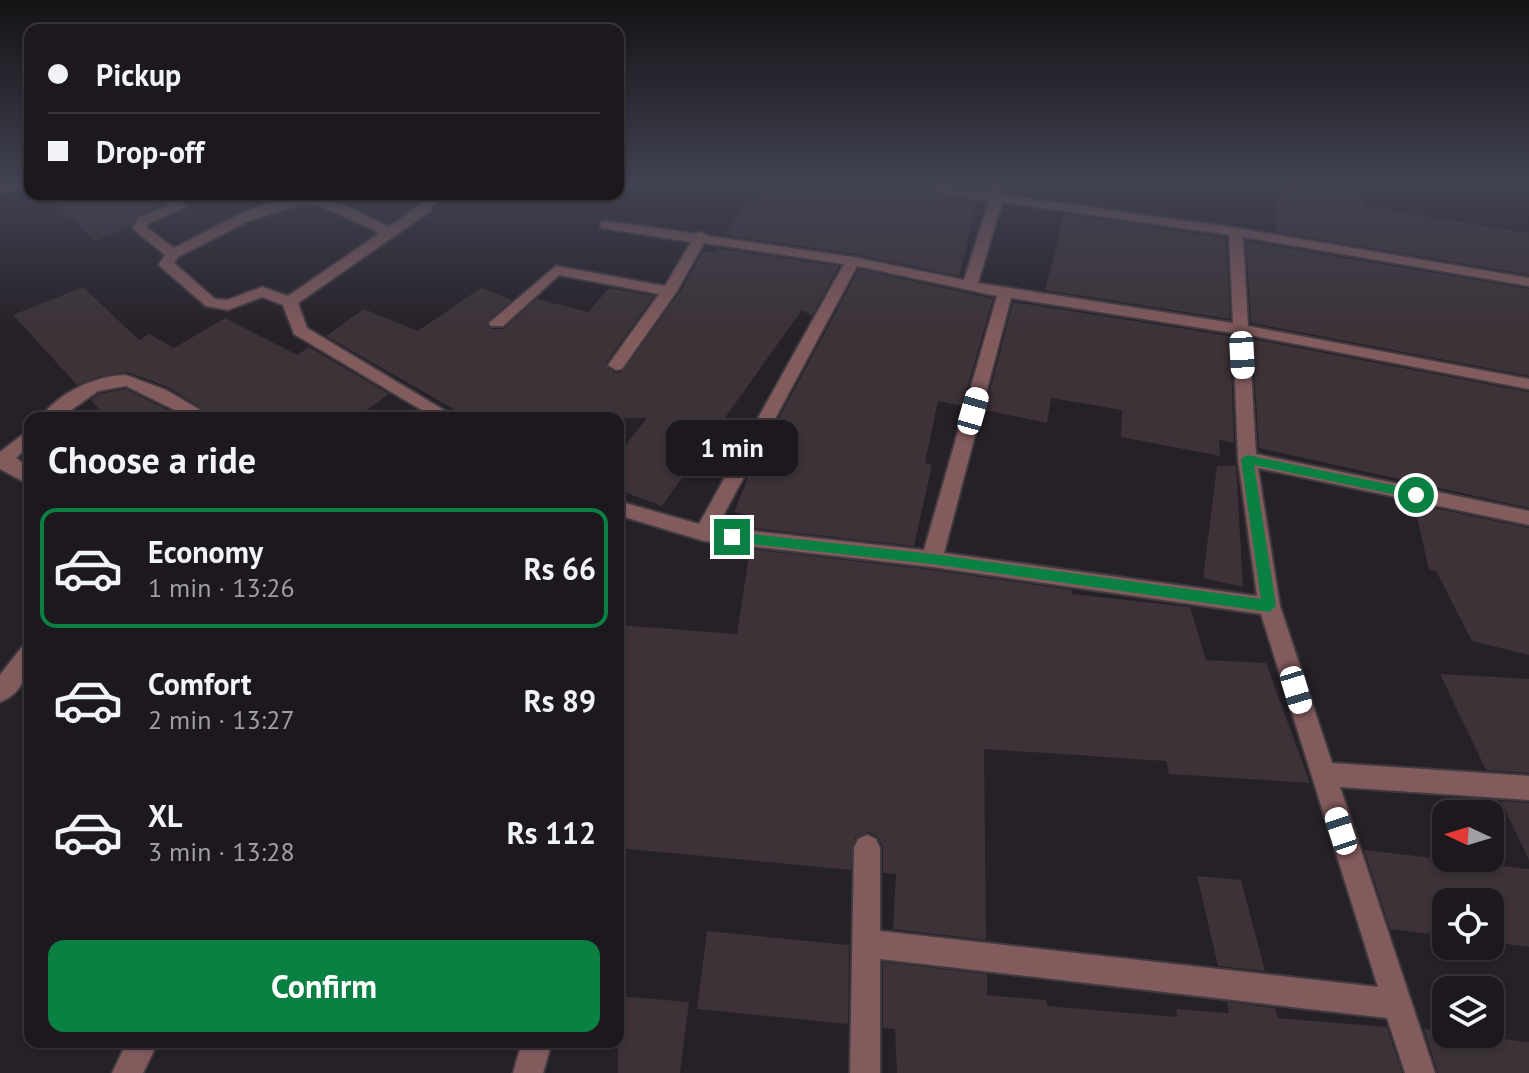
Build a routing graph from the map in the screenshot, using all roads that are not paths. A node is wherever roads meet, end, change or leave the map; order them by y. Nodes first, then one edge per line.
1 (146, 233) edge
2 (217, 233) edge
3 (391, 233) edge
4 (676, 233) edge
5 (986, 233) edge
6 (1236, 233) edge
7 (1242, 233) edge
8 (701, 236) junction
9 (173, 254) junction
10 (853, 261) junction
11 (1529, 282) edge
12 (970, 286) junction
13 (669, 291) junction
14 (1005, 293) junction
15 (290, 302) junction
16 (497, 323) dead end
17 (1241, 329) junction
18 (616, 365) dead end
19 (1529, 384) edge
20 (57, 412) edge
21 (194, 412) edge
22 (438, 412) edge
23 (24, 440) edge
24 (1247, 459) junction
25 (2, 460) edge
26 (24, 474) edge
27 (624, 510) edge
28 (1529, 518) edge
29 (704, 533) junction
30 (932, 559) junction
31 (1269, 606) junction
32 (24, 662) edge
33 (0, 692) edge
34 (1322, 774) junction
35 (1529, 788) edge
36 (867, 848) dead end
37 (869, 944) junction
38 (1398, 1004) junction
39 (140, 1048) edge
40 (535, 1048) edge
41 (127, 1073) edge
42 (528, 1073) edge
43 (865, 1073) edge
44 (1420, 1073) edge

1 - 9 street
2 - 9 street
3 - 15 street
4 - 8 street
5 - 12 street
6 - 17 street
7 - 11 street
8 - 10 street
8 - 13 street
9 - 15 street
10 - 12 street
10 - 29 street
12 - 14 street
13 - 16 street
13 - 18 street
14 - 17 street
14 - 30 street
15 - 22 street
17 - 19 street
17 - 24 street
20 - 21 street
23 - 25 street
24 - 28 street
24 - 31 street
25 - 26 street
27 - 29 street
29 - 30 street
30 - 31 street
31 - 34 street
32 - 33 street
34 - 35 street
34 - 38 street
36 - 37 street
37 - 38 street
37 - 43 street
38 - 44 street
39 - 41 street
40 - 42 street

